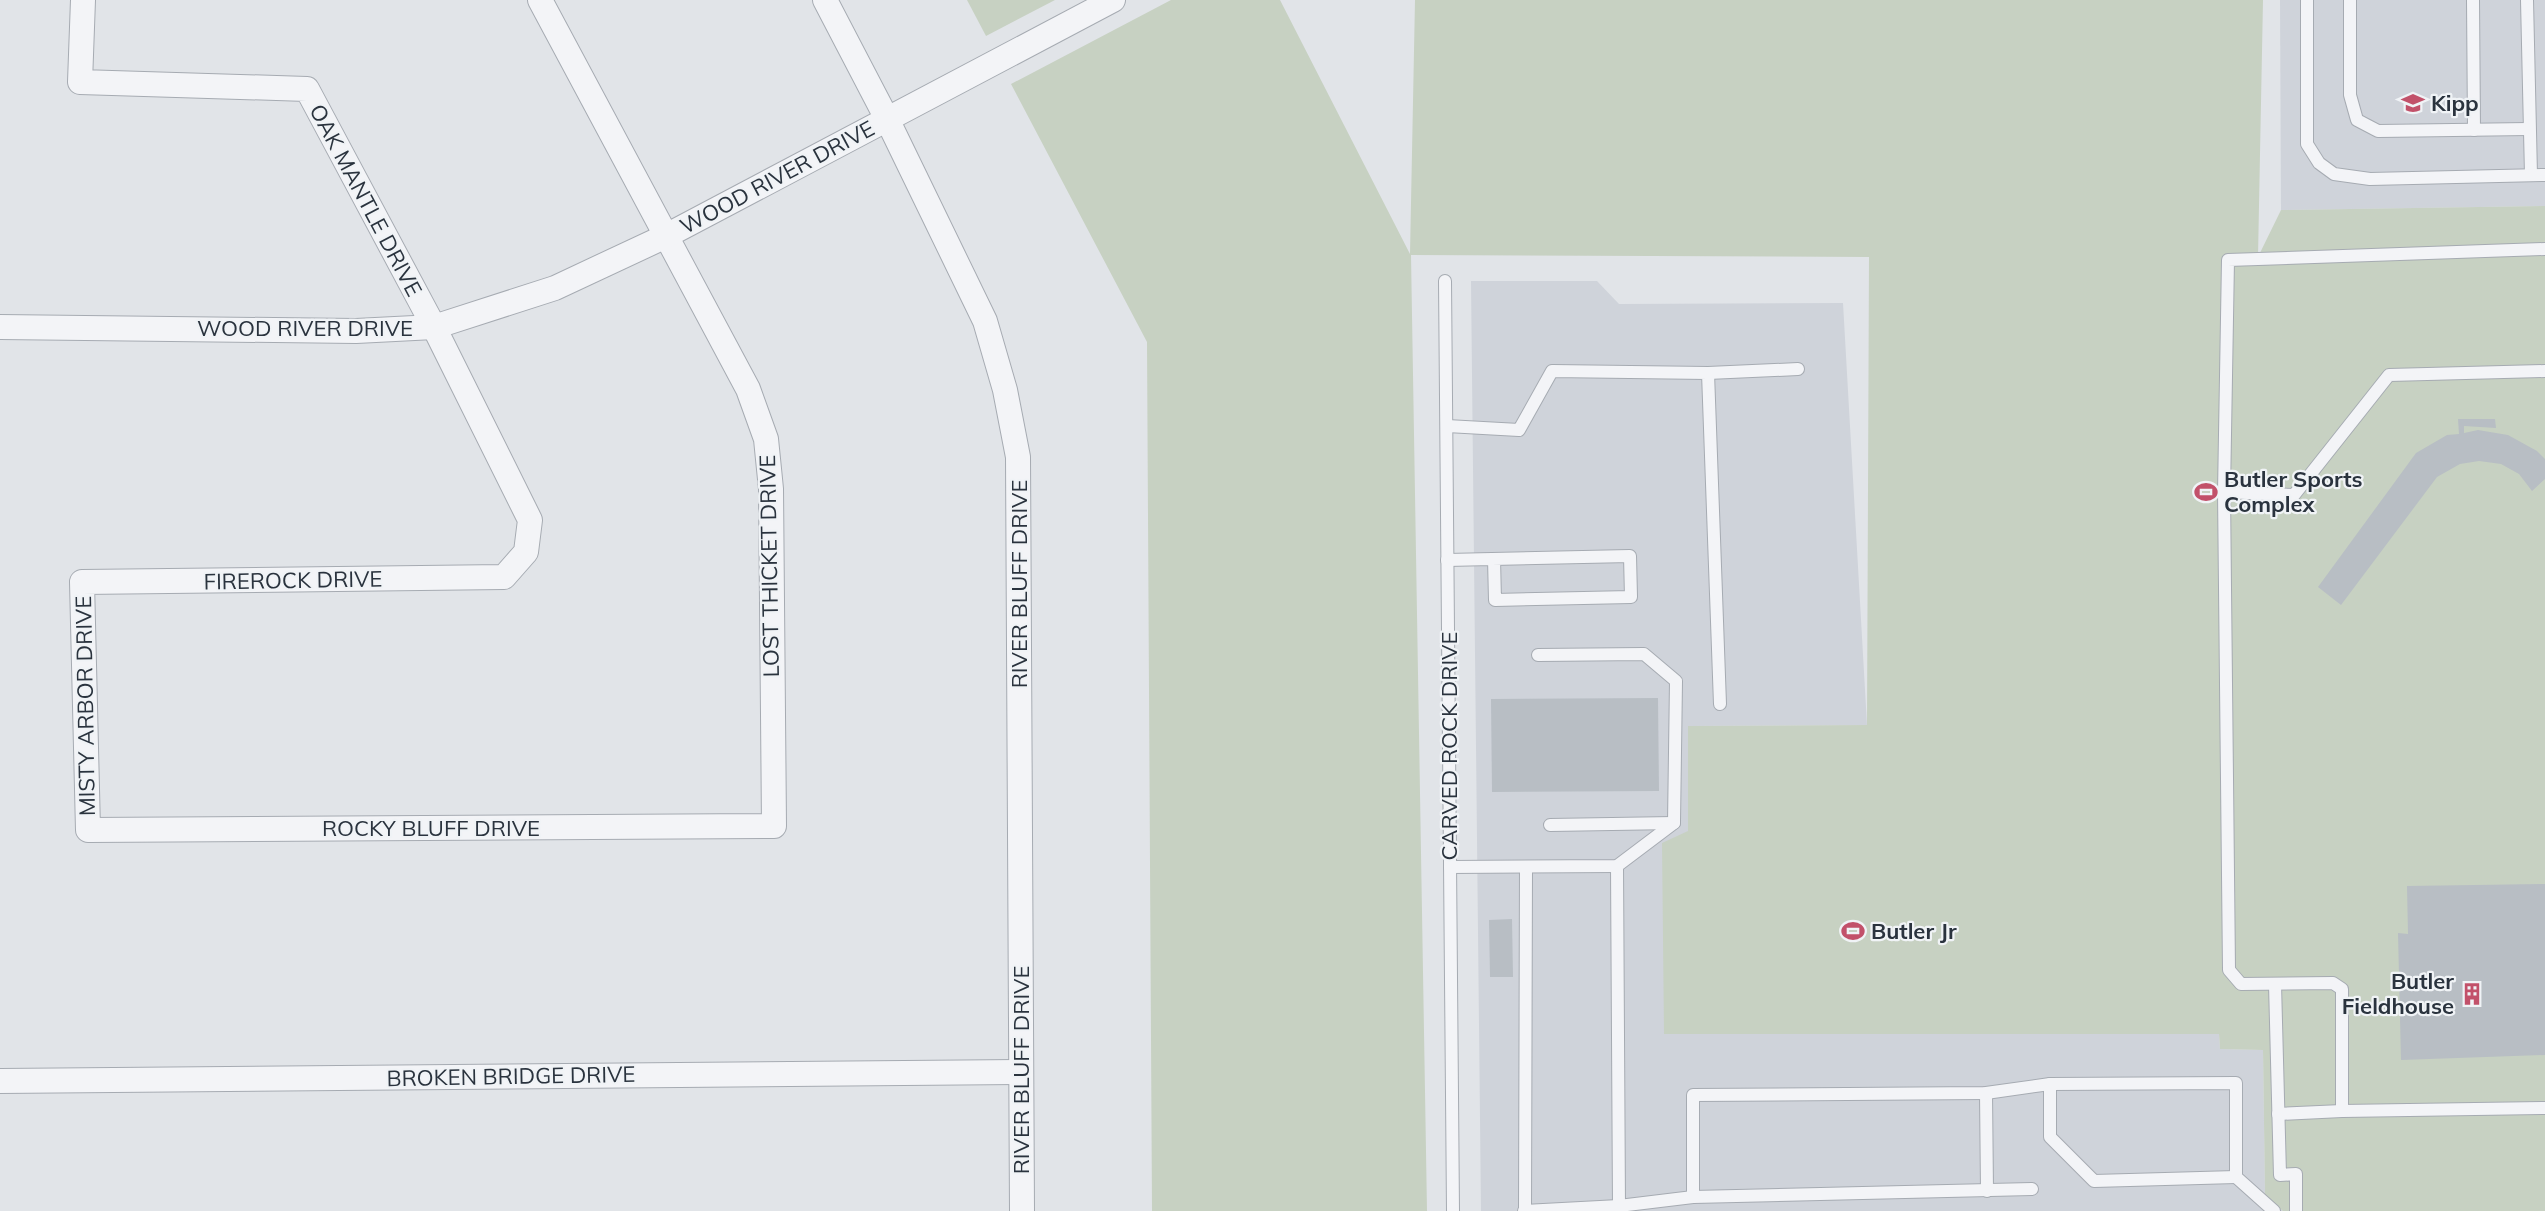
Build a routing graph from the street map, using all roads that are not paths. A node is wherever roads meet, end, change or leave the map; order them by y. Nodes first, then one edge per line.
1 (82, 0) edge
2 (540, 0) edge
3 (825, 0) edge
4 (1113, 0) edge
5 (2307, 0) edge
6 (2350, 0) edge
7 (2473, 0) edge
8 (2527, 0) edge
9 (888, 118) junction
10 (2529, 129) junction
11 (2474, 130) junction
12 (2531, 175) junction
13 (2545, 175) edge
14 (666, 236) junction
15 (2545, 249) edge
16 (1445, 282) dead end
17 (0, 327) edge
18 (434, 327) junction
19 (1798, 369) dead end
20 (2545, 371) edge
21 (1708, 373) junction
22 (1447, 426) junction
23 (2224, 492) junction
24 (1494, 559) junction
25 (1448, 560) junction
26 (504, 577) joint
27 (82, 582) joint
28 (1538, 655) dead end
29 (1720, 704) dead end
30 (1674, 823) junction
31 (1550, 825) dead end
32 (774, 826) joint
33 (88, 830) joint
34 (1617, 866) junction
35 (1450, 867) junction
36 (1526, 867) junction
37 (2275, 984) junction
38 (1021, 1072) junction
39 (0, 1081) edge
40 (2050, 1084) junction
41 (1986, 1093) junction
42 (2545, 1108) edge
43 (2342, 1111) junction
44 (2278, 1114) junction
45 (2236, 1176) junction
46 (2032, 1189) dead end
47 (1987, 1191) junction
48 (1693, 1197) junction
49 (1619, 1206) junction
50 (1633, 1208) edge
51 (1022, 1211) edge
52 (1453, 1211) edge
53 (1524, 1211) edge
54 (2274, 1211) edge
55 (2296, 1211) edge

1 - 18 street, OAK MANTLE DRIVE
2 - 14 street, LOST THICKET DRIVE
3 - 9 street, RIVER BLUFF DRIVE
4 - 9 street, WOOD RIVER DRIVE
5 - 12 lane
6 - 11 lane
7 - 11 lane
8 - 10 lane
9 - 14 street, WOOD RIVER DRIVE
9 - 38 street, RIVER BLUFF DRIVE
10 - 11 lane
10 - 12 lane
12 - 13 lane
14 - 18 street, WOOD RIVER DRIVE
14 - 32 street, LOST THICKET DRIVE
15 - 23 lane
16 - 22 lane, CARVED ROCK DRIVE
17 - 18 street, WOOD RIVER DRIVE
18 - 26 street, OAK MANTLE DRIVE
19 - 21 lane
20 - 23 lane
21 - 22 lane
21 - 29 lane
22 - 25 lane, CARVED ROCK DRIVE
23 - 37 lane
24 - 24 lane
24 - 25 lane
25 - 35 lane, CARVED ROCK DRIVE
26 - 27 street, FIREROCK DRIVE
27 - 33 street, MISTY ARBOR DRIVE
28 - 30 lane
30 - 31 lane
30 - 34 lane
32 - 33 street, ROCKY BLUFF DRIVE
34 - 36 lane
34 - 49 lane
35 - 36 lane
35 - 52 lane, CARVED ROCK DRIVE
36 - 53 lane
37 - 43 lane
37 - 44 lane
38 - 39 street, BROKEN BRIDGE DRIVE
38 - 51 street, RIVER BLUFF DRIVE
40 - 41 lane
40 - 45 lane
40 - 45 lane
41 - 47 lane
41 - 48 lane
42 - 43 lane
43 - 44 lane
44 - 55 lane
45 - 54 lane
46 - 47 lane
47 - 48 lane
48 - 50 lane
49 - 50 lane
49 - 53 lane

